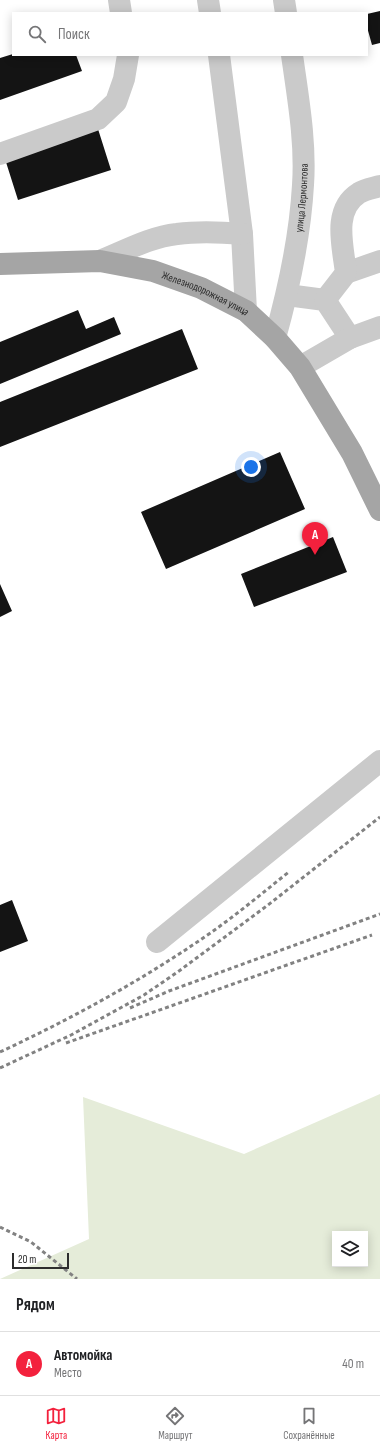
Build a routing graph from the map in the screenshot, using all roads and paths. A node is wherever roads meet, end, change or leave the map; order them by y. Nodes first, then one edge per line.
1 (119, 0) edge
2 (208, 0) edge
3 (284, 0) edge
4 (121, 12) edge
5 (210, 12) edge
6 (286, 12) edge
7 (128, 56) edge
8 (219, 56) edge
9 (292, 56) edge
10 (0, 154) edge
11 (380, 186) edge
12 (242, 234) junction
13 (100, 261) junction
14 (380, 261) edge
15 (0, 264) edge
16 (346, 273) junction
17 (287, 295) junction
18 (325, 300) junction
19 (246, 311) junction
20 (380, 327) edge
21 (275, 338) junction
22 (350, 338) junction
23 (300, 367) junction
24 (380, 510) edge
25 (380, 761) edge
26 (157, 942) dead end

1 - 4 street
2 - 5 street
3 - 6 street
7 - 10 street
8 - 12 street
9 - 17 street, улица Лермонтова
11 - 16 street
12 - 13 street
12 - 19 street
13 - 15 main road, Железнодорожная улица
13 - 19 main road, Железнодорожная улица
14 - 16 street
16 - 18 street
17 - 18 street
17 - 21 street, улица Лермонтова
18 - 22 street
19 - 21 main road, Железнодорожная улица
20 - 22 street
21 - 23 main road, Железнодорожная улица
22 - 23 street
23 - 24 main road, Железнодорожная улица
25 - 26 street

